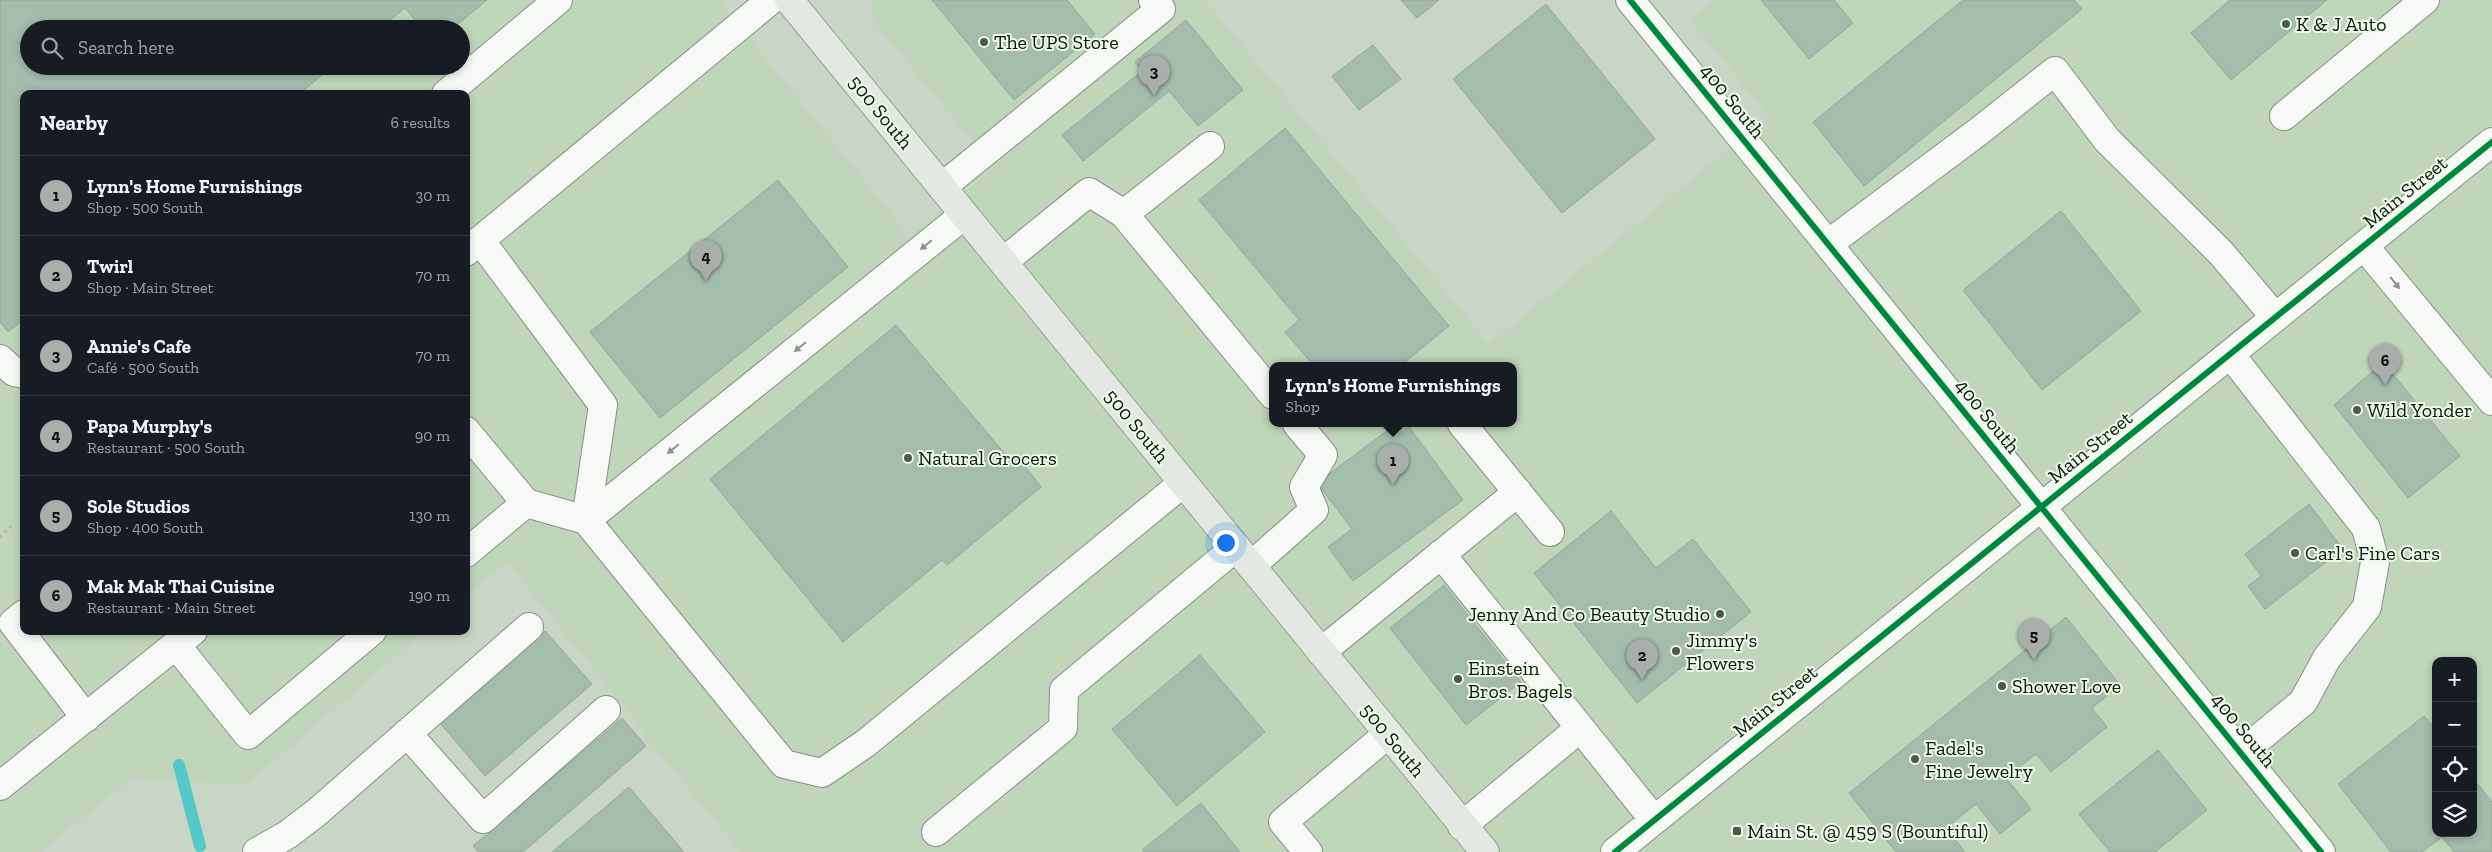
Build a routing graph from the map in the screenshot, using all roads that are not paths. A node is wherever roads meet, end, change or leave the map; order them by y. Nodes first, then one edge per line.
1 (558, 0) edge
2 (771, 0) edge
3 (789, 0) edge
4 (1153, 0) edge
5 (1630, 0) edge
6 (2425, 0) edge
7 (470, 74) edge
8 (469, 75) edge
9 (451, 90) edge
10 (2284, 116) dead end
11 (2492, 142) edge
12 (1210, 146) dead end
13 (942, 187) junction
14 (1124, 214) junction
15 (964, 215) junction
16 (1828, 244) junction
17 (473, 246) edge
18 (2364, 246) junction
19 (1003, 262) junction
20 (2275, 317) junction
21 (2230, 354) junction
22 (0, 359) edge
23 (20, 373) edge
24 (1269, 390) edge
25 (2492, 401) edge
26 (1299, 427) edge
27 (1464, 427) edge
28 (470, 436) edge
29 (1184, 484) junction
30 (1518, 492) junction
31 (526, 503) junction
32 (2042, 507) junction
33 (586, 520) junction
34 (1550, 532) dead end
35 (470, 550) edge
36 (1441, 554) junction
37 (1244, 556) junction
38 (9, 620) edge
39 (529, 626) dead end
40 (20, 634) edge
41 (21, 635) edge
42 (367, 635) edge
43 (185, 638) edge
44 (1321, 652) junction
45 (606, 710) dead end
46 (86, 718) junction
47 (1580, 728) junction
48 (407, 734) junction
49 (1388, 734) junction
50 (2241, 753) junction
51 (0, 786) edge
52 (1654, 820) junction
53 (1462, 826) junction
54 (936, 832) dead end
55 (257, 852) edge
56 (1308, 852) edge
57 (1485, 852) edge
58 (1615, 852) edge
59 (2321, 852) edge

1 - 7 street
2 - 17 street
3 - 13 main road, 500 South
4 - 13 street
5 - 16 street, 400 South
6 - 10 street
8 - 9 street
11 - 18 street, Main Street
12 - 14 street
13 - 15 main road, 500 South
14 - 19 street
14 - 24 street
15 - 19 main road, 500 South
15 -> 33 street
16 - 20 street
16 - 32 street, 400 South
17 - 33 street
18 - 20 street, Main Street
18 -> 25 street
19 - 29 main road, 500 South
20 - 21 street, Main Street
21 - 32 street, Main Street
21 - 50 street
22 - 23 street
26 - 37 street
27 - 30 street
28 - 31 street
29 - 33 street
29 - 37 main road, 500 South
30 - 34 street
30 - 36 street
31 - 33 street
31 - 35 street
32 - 50 street, 400 South
32 - 52 street, Main Street
36 - 44 street
36 - 47 street
37 - 44 main road, 500 South
37 - 54 street
38 - 40 street
39 - 48 street
41 - 46 street
42 - 43 street
43 - 46 street
44 - 49 main road, 500 South
45 - 48 street
46 - 51 street
47 - 52 street
47 - 53 street
48 - 55 street
49 - 53 main road, 500 South
49 - 56 street
50 - 59 street, 400 South
52 - 58 street, Main Street
53 - 57 main road, 500 South

